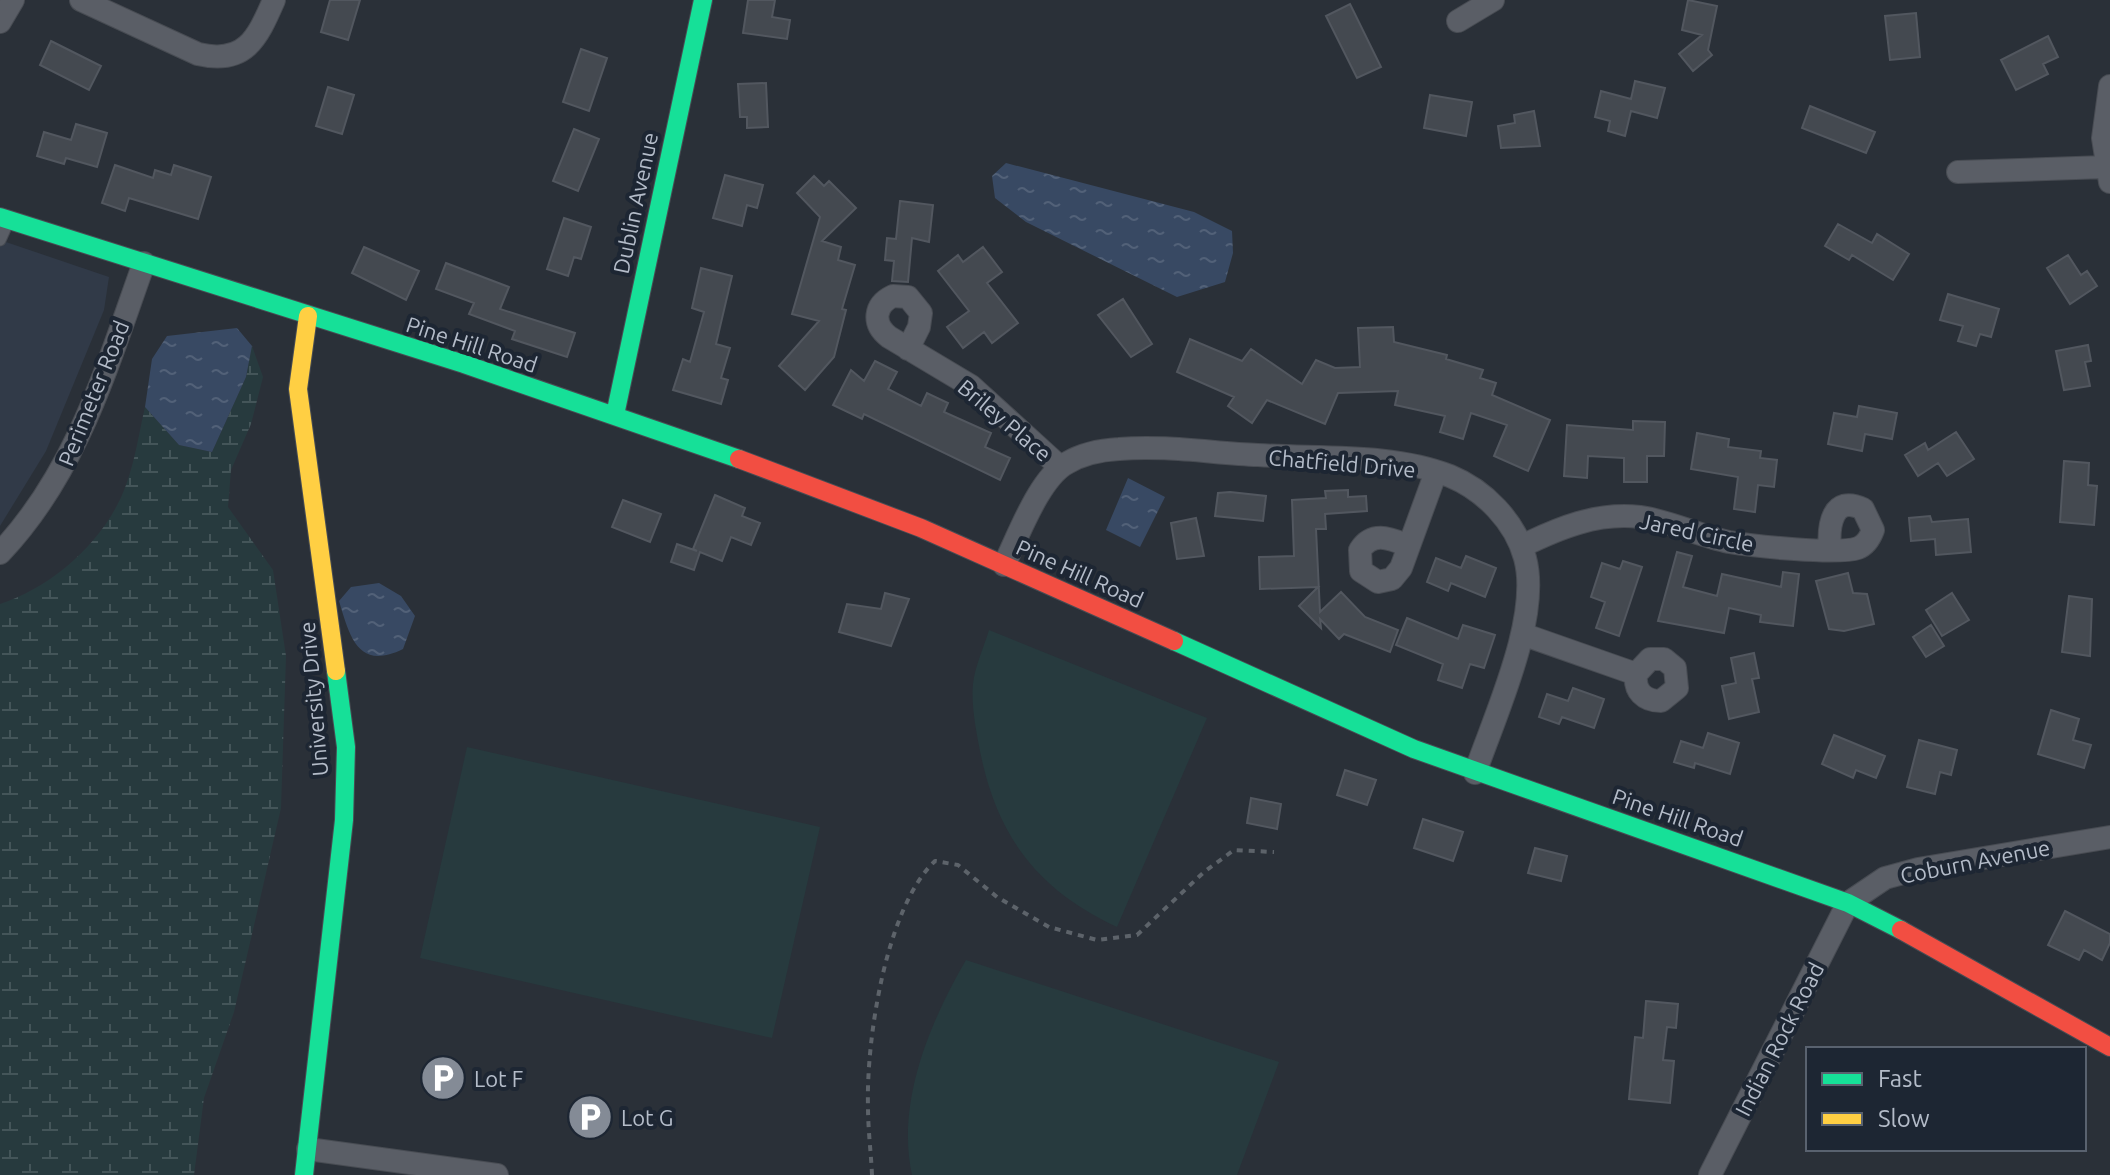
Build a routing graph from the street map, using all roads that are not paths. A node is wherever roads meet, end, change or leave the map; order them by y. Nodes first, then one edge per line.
1 (13, 0) edge
2 (81, 0) edge
3 (274, 0) edge
4 (703, 0) edge
5 (1493, 0) edge
6 (1458, 21) dead end
7 (0, 22) edge
8 (2110, 86) edge
9 (1958, 172) dead end
10 (2108, 174) edge
11 (5, 218) edge
12 (0, 240) edge
13 (144, 263) junction
14 (308, 316) junction
15 (908, 349) dead end
16 (615, 415) junction
17 (1060, 467) junction
18 (1436, 472) junction
19 (1409, 546) dead end
20 (1522, 546) junction
21 (1830, 549) dead end
22 (0, 553) edge
23 (1004, 565) junction
24 (1522, 634) junction
25 (1636, 674) dead end
26 (1475, 773) junction
27 (2110, 837) edge
28 (1848, 903) junction
29 (2110, 1047) edge
30 (308, 1149) junction
31 (304, 1175) edge
32 (497, 1175) edge
33 (1710, 1175) edge

1 - 7 street
2 - 3 street
4 - 16 street, Dublin Avenue
5 - 6 street
8 - 10 street
9 - 10 street
11 - 12 lane
11 - 13 street, Pine Hill Road
13 - 14 street, Pine Hill Road
13 - 22 street, Perimeter Road
14 - 16 street, Pine Hill Road
14 - 30 street, University Drive
15 - 17 street, Briley Place
16 - 23 street, Pine Hill Road
17 - 18 street, Chatfield Drive
17 - 23 street
18 - 19 street
18 - 20 street, Chatfield Drive
20 - 21 street, Jared Circle
20 - 24 street, Chatfield Drive
23 - 26 street, Pine Hill Road
24 - 25 street
24 - 26 street, Chatfield Drive
26 - 28 street, Pine Hill Road
27 - 28 street, Coburn Avenue
28 - 29 street, Pine Hill Road
28 - 33 street, Indian Rock Road
30 - 31 street, University Drive
30 - 32 street

